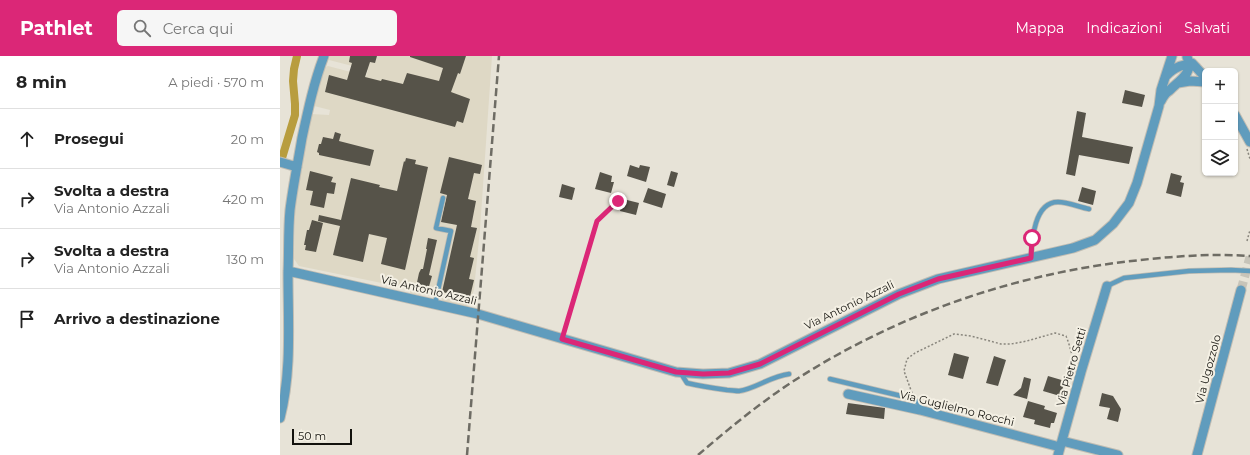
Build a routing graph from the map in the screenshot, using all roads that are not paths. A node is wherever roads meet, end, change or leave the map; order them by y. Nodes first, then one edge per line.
1 (324, 56) edge
2 (1172, 56) edge
3 (1190, 61) edge
4 (1202, 73) edge
5 (1164, 81) junction
6 (1202, 82) edge
7 (1177, 84) junction
8 (1159, 106) junction
9 (1238, 120) edge
10 (1250, 142) edge
11 (284, 163) edge
12 (297, 166) junction
13 (443, 198) dead end
14 (1088, 209) dead end
15 (1031, 258) junction
16 (288, 271) junction
17 (1250, 271) edge
18 (1107, 286) joint
19 (1241, 290) tunnel mouth
20 (435, 304) junction
21 (680, 372) junction
22 (789, 374) dead end
23 (830, 378) dead end
24 (848, 394) dead end
25 (920, 410) junction
26 (280, 418) edge
27 (1060, 448) edge
28 (1118, 455) edge
29 (1197, 455) edge

1 - 12 street
2 - 5 street
3 - 4 street
3 - 5 street
3 - 7 street
5 - 8 street
6 - 7 street
7 - 8 street
8 - 15 street, Via Antonio Azzali
9 - 10 street
11 - 12 street
12 - 16 street
13 - 20 lane
14 - 15 lane
15 - 21 street, Via Antonio Azzali
16 - 20 street, Via Antonio Azzali
16 - 26 street
17 - 18 lane
18 - 27 street, Via Pietro Setti
19 - 29 street, Via Ugozzolo
20 - 21 street, Via Antonio Azzali
21 - 22 lane
23 - 25 lane
24 - 25 street, Via Guglielmo Rocchi
25 - 27 street, Via Guglielmo Rocchi
27 - 28 street, Via Guglielmo Rocchi

